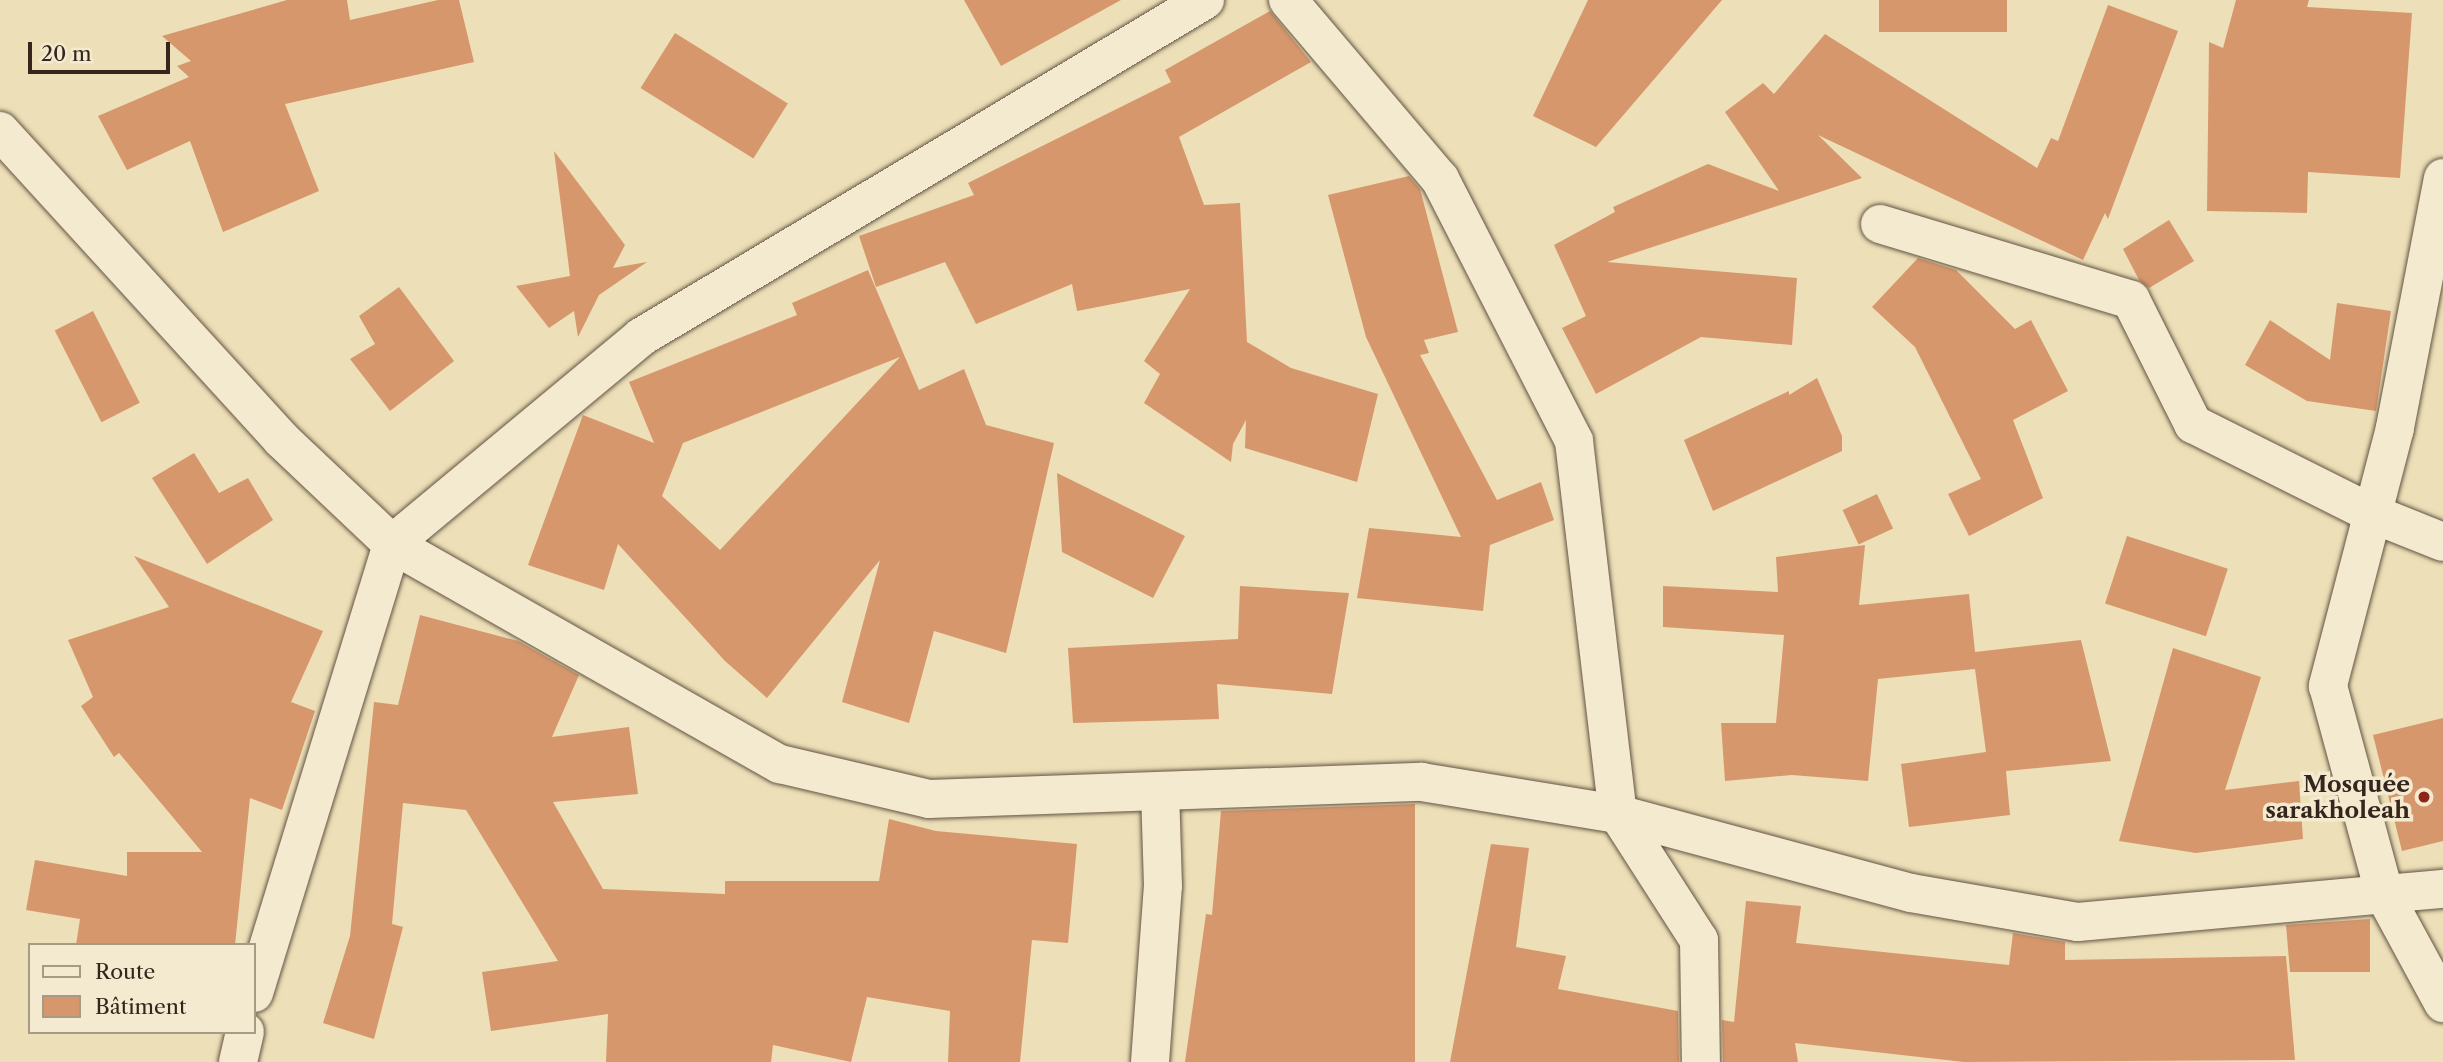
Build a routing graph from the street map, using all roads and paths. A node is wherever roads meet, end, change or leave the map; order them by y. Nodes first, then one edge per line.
1 (1205, 0) edge
2 (1288, 0) edge
3 (0, 131) edge
4 (2443, 178) edge
5 (1880, 225) dead end
6 (2373, 514) junction
7 (2443, 542) edge
8 (392, 544) junction
9 (1160, 792) junction
10 (1618, 814) junction
11 (2443, 889) edge
12 (2385, 896) junction
13 (256, 986) edge
14 (2443, 1003) edge
15 (245, 1034) edge
16 (238, 1062) edge
17 (1150, 1062) edge
18 (1702, 1062) edge

1 - 8 street
2 - 10 street
3 - 8 street
4 - 6 street
5 - 6 street
6 - 7 street
6 - 12 street
8 - 9 street
8 - 13 street
9 - 10 street
9 - 17 street
10 - 12 street
10 - 18 street
11 - 12 street
12 - 14 street
15 - 16 street

